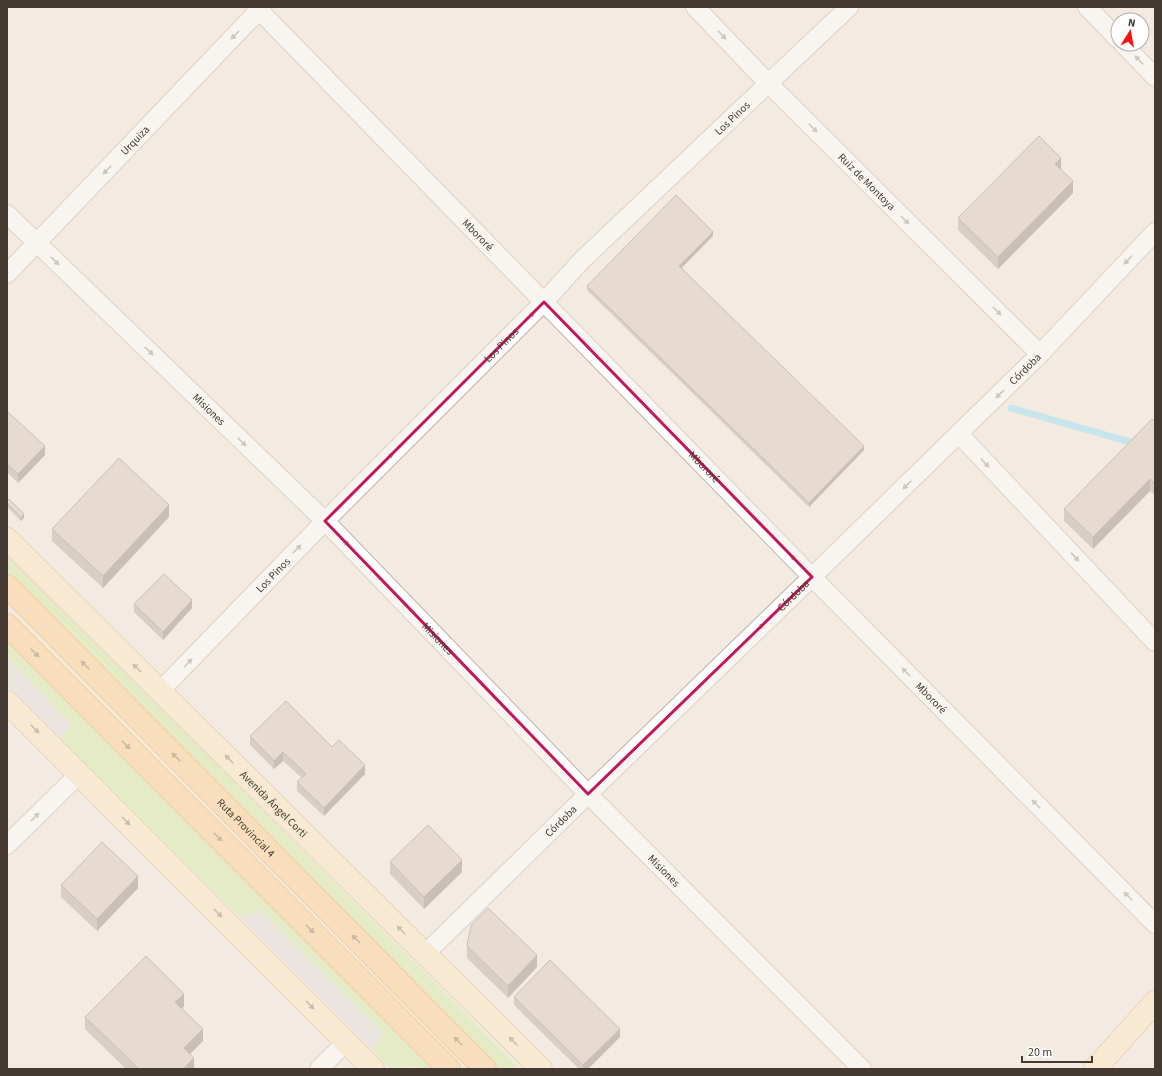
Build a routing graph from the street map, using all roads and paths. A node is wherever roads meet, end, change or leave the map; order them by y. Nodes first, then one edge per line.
1 (695, 7) edge
2 (849, 7) edge
3 (1087, 7) edge
4 (259, 8) edge
5 (1110, 31) edge
6 (1131, 52) edge
7 (1155, 77) edge
8 (769, 84) junction
9 (7, 214) edge
10 (1155, 232) edge
11 (37, 244) junction
12 (7, 274) edge
13 (544, 302) junction
14 (1040, 354) junction
15 (958, 434) junction
16 (325, 521) junction
17 (7, 539) edge
18 (812, 577) junction
19 (7, 586) edge
20 (7, 625) edge
21 (1155, 642) edge
22 (160, 691) junction
23 (7, 702) edge
24 (79, 774) junction
25 (588, 794) junction
26 (7, 845) edge
27 (1155, 924) edge
28 (425, 954) junction
29 (1155, 1002) edge
30 (346, 1042) junction
31 (319, 1069) edge
32 (373, 1069) edge
33 (449, 1069) edge
34 (485, 1069) edge
35 (541, 1069) edge
36 (862, 1069) edge
37 (1095, 1069) edge

1 -> 8 street, Ruiz de Montoya
2 - 8 street, Los Pinos
3 - 5 street
4 -> 11 street, Urquiza
4 - 13 street, Mbororé
7 -> 6 street
8 - 13 street, Los Pinos
8 -> 14 street, Ruiz de Montoya
9 - 11 street, Misiones
10 -> 14 street, Córdoba
11 - 12 street, Urquiza
11 -> 16 street, Misiones
16 -> 13 street, Los Pinos
18 -> 13 street, Mbororé
14 -> 15 street, Córdoba
15 -> 18 street, Córdoba
15 -> 21 street
22 -> 16 street, Los Pinos
16 -> 25 street, Misiones
22 -> 17 main road, Avenida Ángel Corti
18 -> 25 street, Córdoba
27 -> 18 street, Mbororé
34 -> 19 main road, Ruta Provincial 4
20 -> 33 main road
28 -> 22 main road, Avenida Ángel Corti
23 -> 24 main road
26 -> 24 street
24 -> 30 main road
25 - 28 street, Córdoba
25 - 36 street, Misiones
35 -> 28 main road, Avenida Ángel Corti
29 - 37 main road
30 - 31 street
30 - 32 main road

